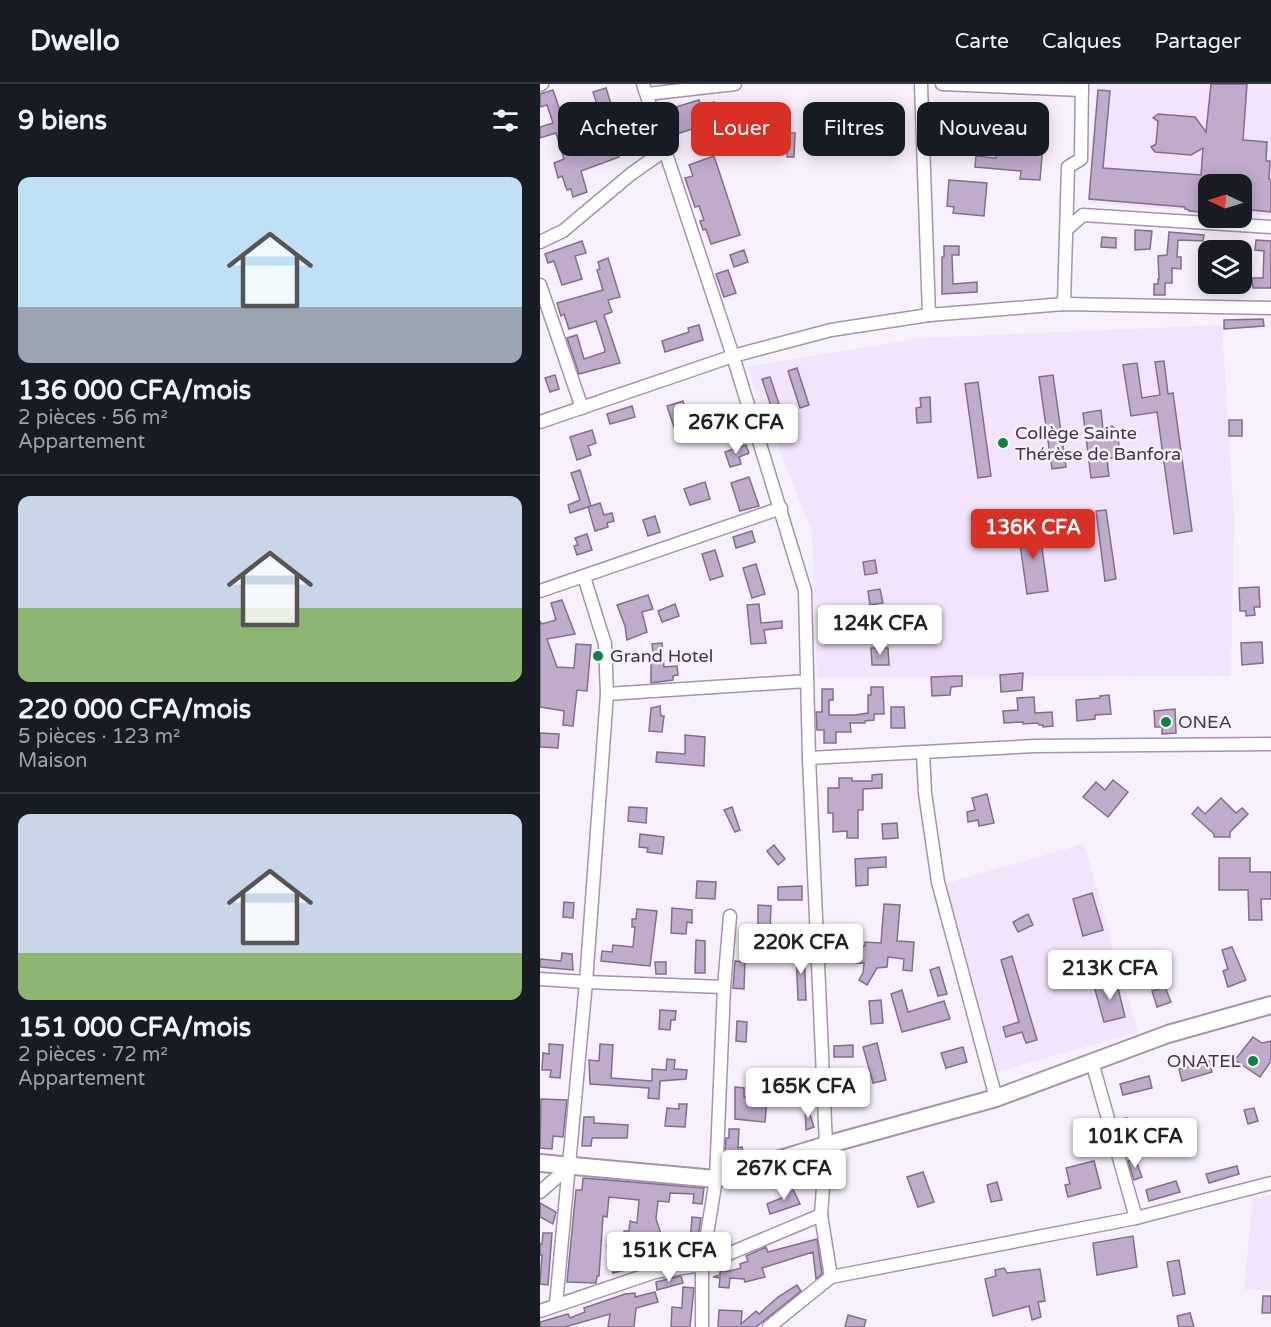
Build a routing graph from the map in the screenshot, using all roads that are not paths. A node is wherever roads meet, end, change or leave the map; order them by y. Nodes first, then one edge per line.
1 (735, 84) edge
2 (921, 84) edge
3 (942, 84) edge
4 (1082, 87) edge
5 (645, 89) edge
6 (656, 156) edge
7 (667, 156) edge
8 (1271, 227) edge
9 (1067, 229) junction
10 (540, 242) edge
11 (540, 285) edge
12 (1064, 304) junction
13 (1271, 308) edge
14 (929, 315) junction
15 (733, 356) junction
16 (582, 408) junction
17 (540, 422) edge
18 (781, 508) junction
19 (584, 577) junction
20 (540, 591) edge
21 (807, 681) junction
22 (607, 694) junction
23 (1271, 744) edge
24 (923, 753) junction
25 (809, 758) junction
26 (730, 916) dead end
27 (540, 979) edge
28 (586, 982) junction
29 (724, 987) junction
30 (1271, 1005) edge
31 (1092, 1062) junction
32 (996, 1098) junction
33 (826, 1145) junction
34 (540, 1163) edge
35 (570, 1166) junction
36 (716, 1179) junction
37 (1271, 1183) edge
38 (540, 1192) edge
39 (821, 1215) junction
40 (1136, 1218) junction
41 (702, 1265) junction
42 (831, 1277) junction
43 (556, 1304) junction
44 (540, 1311) edge
45 (702, 1327) edge
46 (769, 1327) edge

1 - 5 street
2 - 14 street
3 - 4 street
4 - 9 street
6 - 10 street
7 - 15 street
8 - 9 street
9 - 12 street
11 - 16 street
12 - 13 street
12 - 14 street
14 - 15 street
15 - 16 street
15 - 18 street
16 - 17 street
18 - 19 street
18 - 21 street
19 - 20 street
19 - 22 street
21 - 22 street
21 - 25 street
22 - 28 street
23 - 24 street
24 - 25 street
24 - 32 street
25 - 33 street
26 - 29 street
27 - 28 street
28 - 29 street
28 - 35 street
29 - 36 street
30 - 31 main road
31 - 32 main road
31 - 40 street
32 - 33 main road
33 - 36 main road
33 - 39 street
34 - 35 main road
35 - 36 main road
35 - 38 street
35 - 43 street
36 - 41 street
37 - 40 street
39 - 41 street
39 - 42 street
40 - 42 street
41 - 43 street
41 - 45 street
42 - 46 street
43 - 44 street

